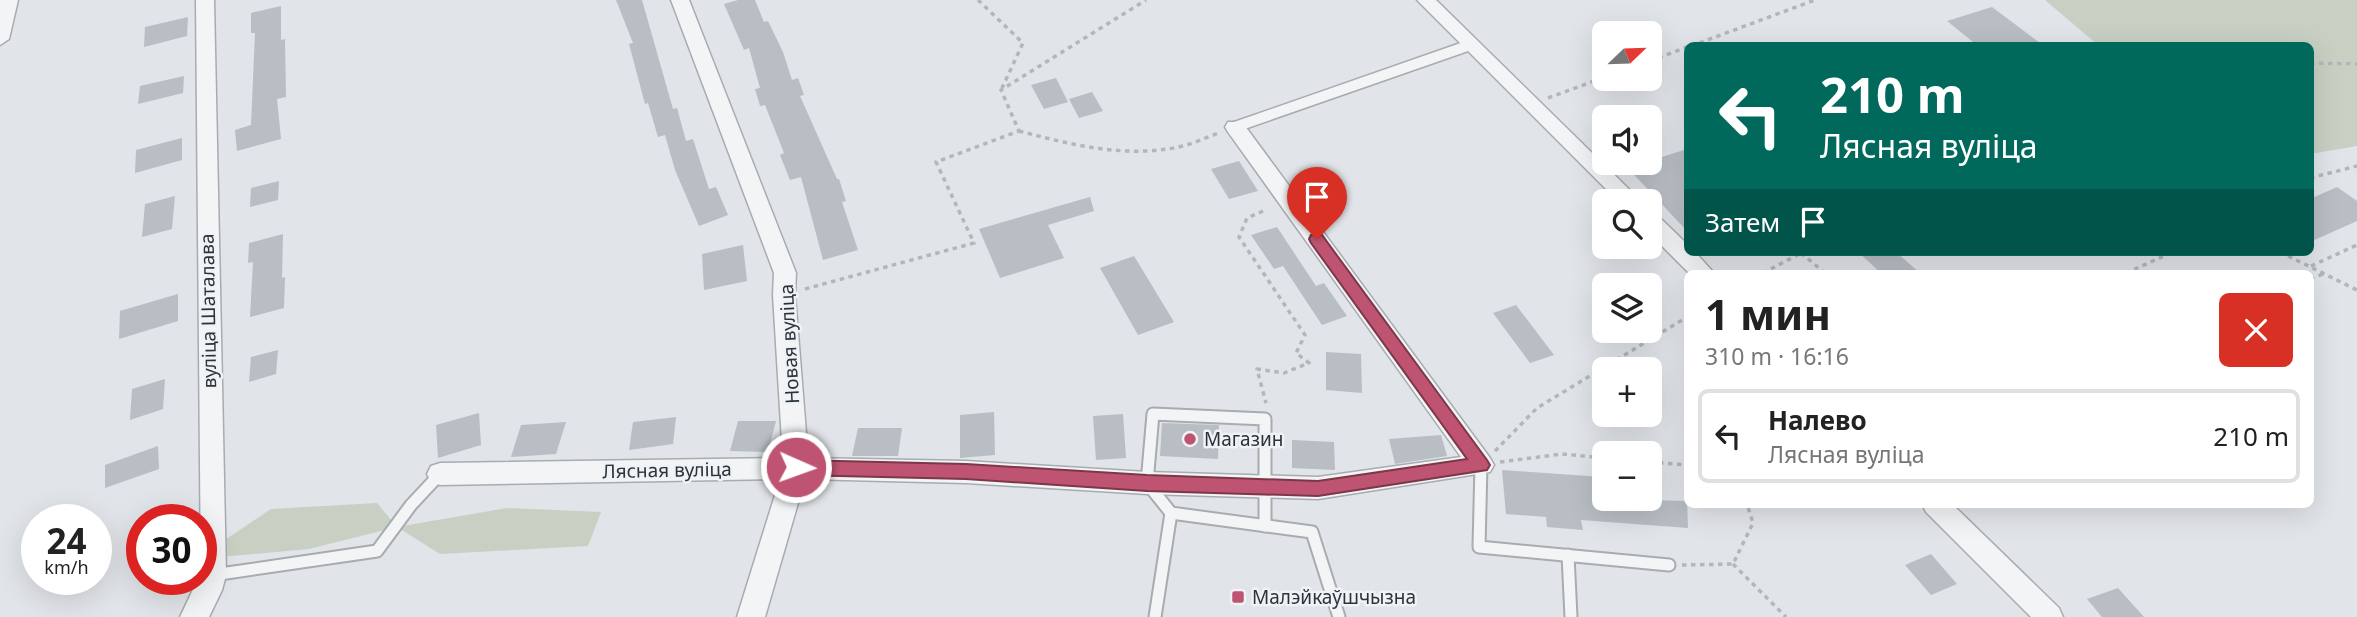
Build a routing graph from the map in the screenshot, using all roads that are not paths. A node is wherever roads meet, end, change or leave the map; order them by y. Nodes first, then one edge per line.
1 (9, 0) edge
2 (205, 0) edge
3 (680, 0) edge
4 (1426, 0) edge
5 (0, 39) edge
6 (1473, 44) junction
7 (1235, 127) joint
8 (1619, 189) edge
9 (1662, 233) edge
10 (1684, 254) edge
11 (1686, 256) edge
12 (1700, 270) edge
13 (1481, 465) junction
14 (796, 467) junction
15 (440, 474) joint
16 (1147, 483) junction
17 (1266, 486) junction
18 (212, 504) edge
19 (1939, 508) edge
20 (1171, 513) junction
21 (1265, 526) junction
22 (1568, 555) junction
23 (1669, 565) road end
24 (217, 574) edge
25 (206, 595) edge
26 (194, 617) edge
27 (751, 617) edge
28 (1155, 617) edge
29 (1339, 617) edge
30 (1571, 617) edge
31 (2049, 617) edge

1 - 5 street
2 - 18 street, вуліца Шаталава
3 - 14 street, Новая вуліца
4 - 6 street
6 - 7 lane
6 - 8 street
7 - 13 street
9 - 10 street
11 - 12 street
13 - 17 street, Лясная вуліца
13 - 22 lane
14 - 15 street, Лясная вуліца
14 - 16 street, Лясная вуліца
14 - 27 street, Новая вуліца
15 - 24 lane
16 - 17 street, Лясная вуліца
16 - 17 lane
16 - 20 lane
17 - 21 lane
19 - 31 street
20 - 21 lane
20 - 28 lane
21 - 29 lane
22 - 23 lane
22 - 30 lane
25 - 26 street, вуліца Шаталава

